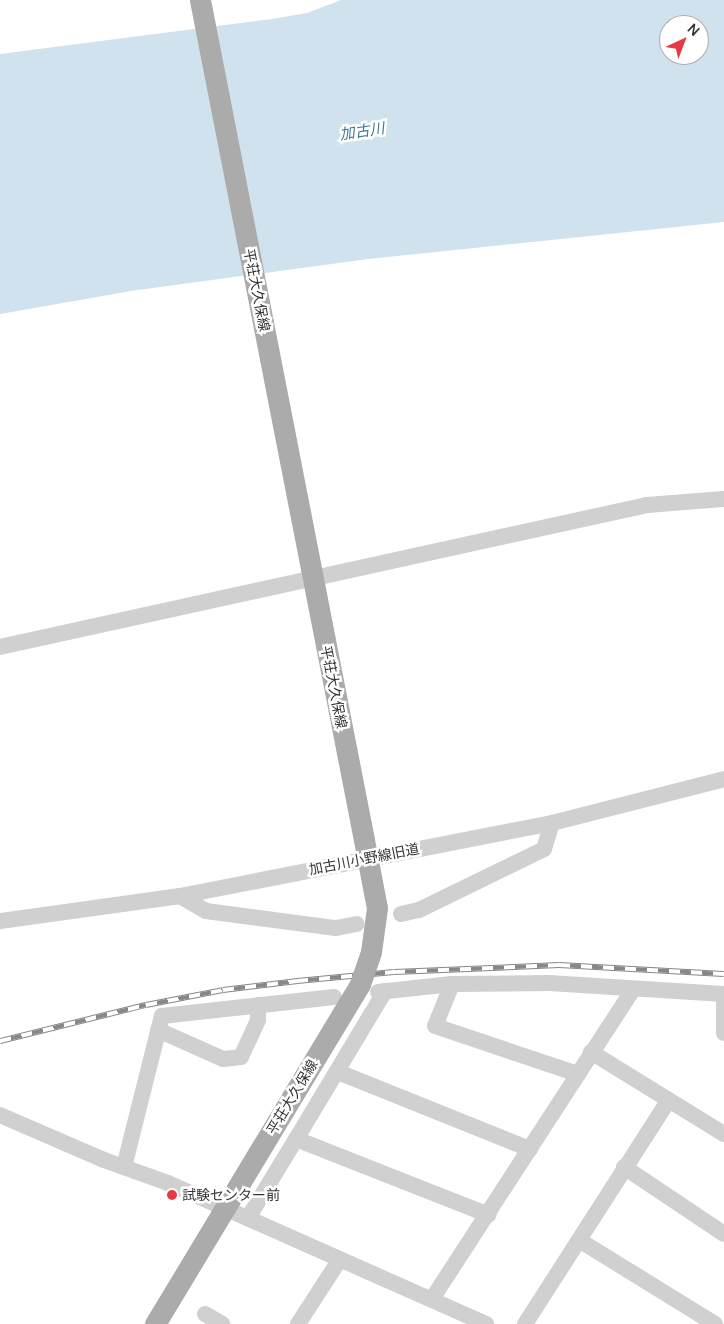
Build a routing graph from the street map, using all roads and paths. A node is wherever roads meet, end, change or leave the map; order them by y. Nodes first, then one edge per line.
1 (200, 0) edge
2 (724, 499) edge
3 (0, 647) edge
4 (724, 779) edge
5 (552, 823) junction
6 (366, 848) junction
7 (180, 896) junction
8 (400, 914) dead end
9 (0, 921) edge
10 (357, 924) dead end
11 (452, 984) junction
12 (374, 989) junction
13 (633, 990) junction
14 (724, 994) edge
15 (334, 997) dead end
16 (258, 1005) junction
17 (160, 1023) junction
18 (724, 1033) edge
19 (591, 1052) junction
20 (338, 1072) junction
21 (578, 1074) junction
22 (669, 1100) junction
23 (0, 1115) edge
24 (724, 1134) edge
25 (296, 1139) junction
26 (530, 1149) junction
27 (124, 1167) junction
28 (624, 1167) junction
29 (226, 1209) junction
30 (488, 1215) junction
31 (248, 1218) junction
32 (724, 1234) edge
33 (579, 1240) junction
34 (340, 1258) junction
35 (432, 1299) junction
36 (155, 1324) edge
37 (298, 1324) edge
38 (486, 1324) edge
39 (525, 1324) edge
40 (715, 1324) edge

1 - 6 main road, 平荘大久保線, bridge
2 - 3 street
4 - 5 street, 加古川小野線旧道
5 - 6 street, 加古川小野線旧道
5 - 8 street
6 - 7 street, 加古川小野線旧道
6 - 12 main road, 平荘大久保線, bridge
7 - 9 street, 加古川小野線旧道
7 - 10 street
11 - 12 street
11 - 13 street
11 - 21 street
12 - 20 street
12 - 29 main road, 平荘大久保線
13 - 14 street
13 - 19 street
14 - 18 street
15 - 16 street
16 - 17 street
16 - 17 street
17 - 27 street
19 - 21 street
19 - 22 street
20 - 25 street
20 - 26 street
21 - 26 street
22 - 24 street
22 - 28 street
23 - 27 street
25 - 30 street
25 - 31 street
26 - 30 street
27 - 29 street
28 - 32 street
28 - 33 street
29 - 31 street
29 - 36 main road, 平荘大久保線
30 - 35 street
31 - 34 street
33 - 39 street
33 - 40 street
34 - 35 street
34 - 37 street
35 - 38 street

